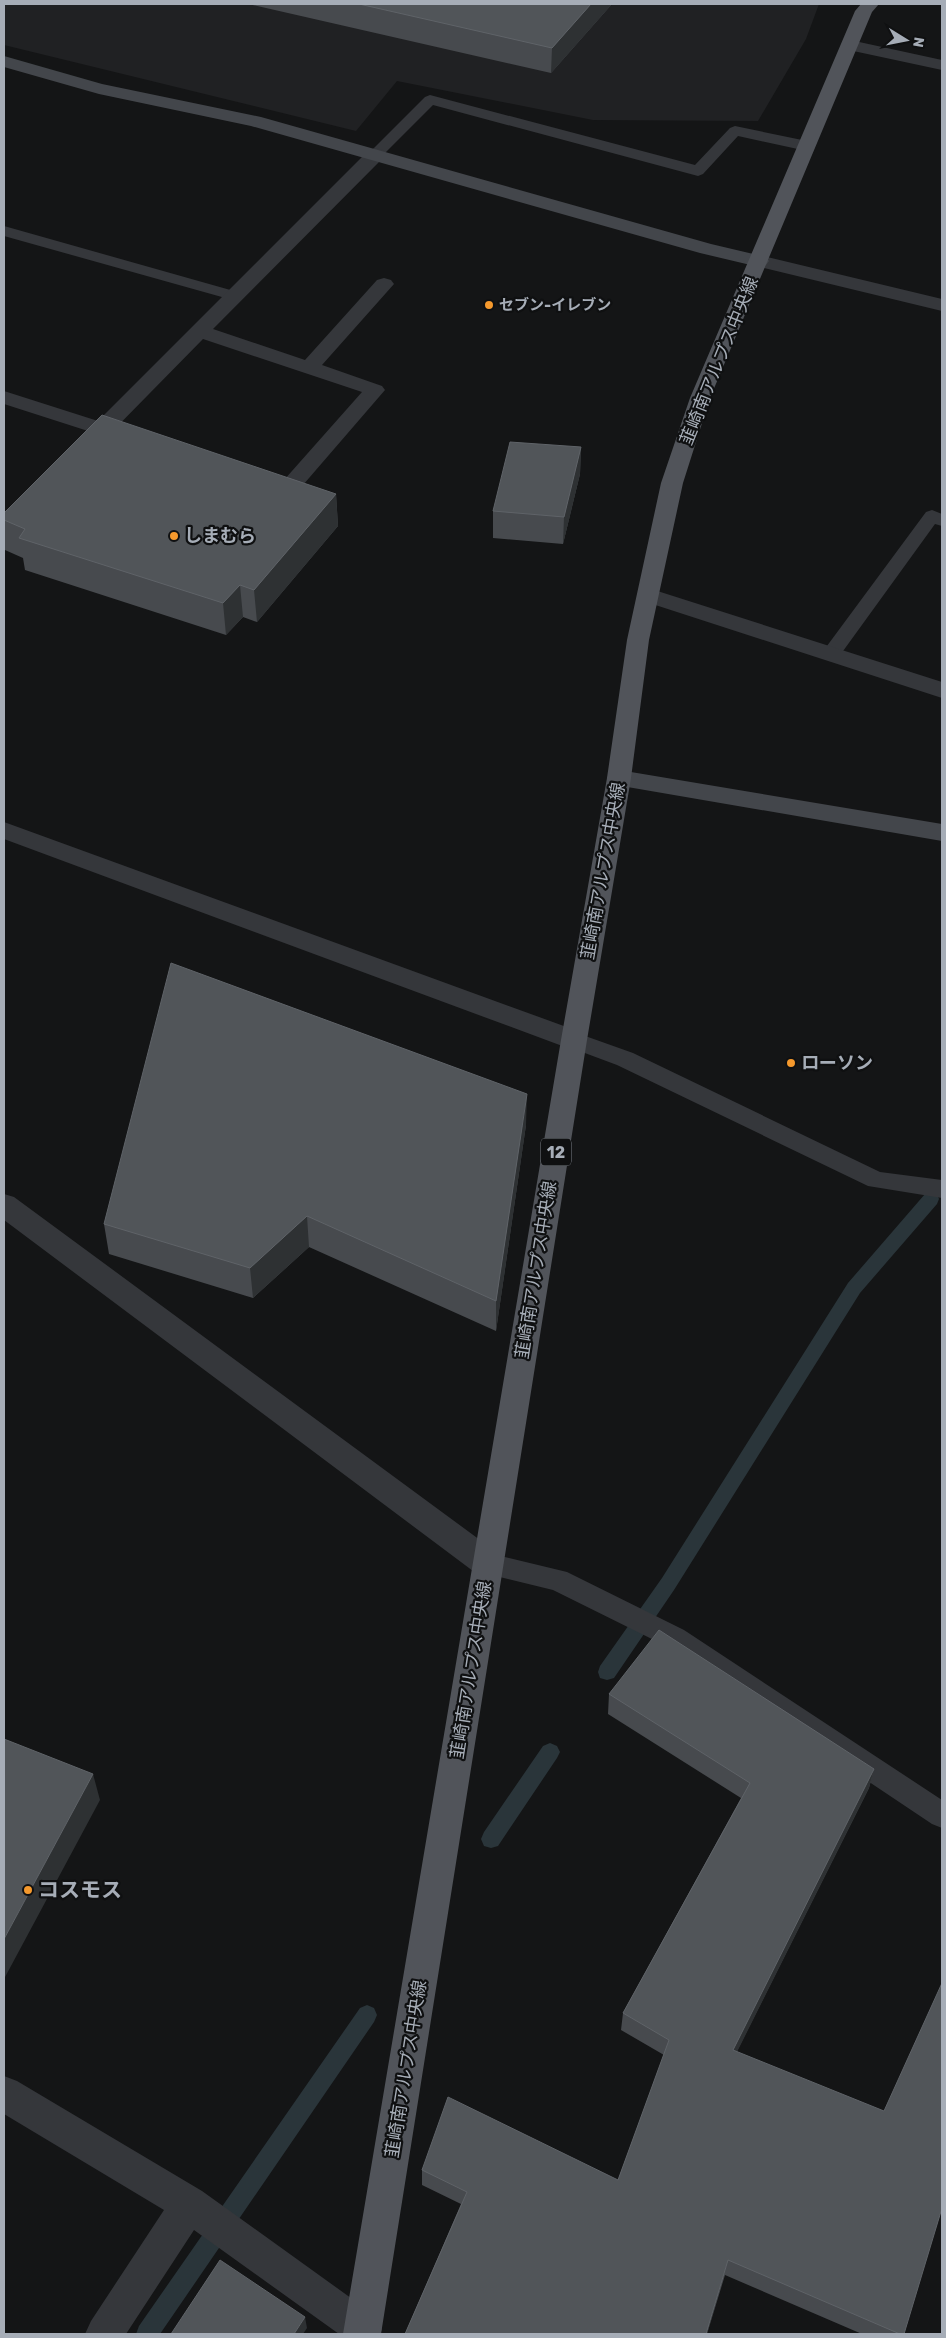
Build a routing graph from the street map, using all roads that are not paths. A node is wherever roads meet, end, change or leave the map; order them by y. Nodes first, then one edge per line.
1 (870, 4) edge
2 (850, 45) junction
3 (4, 61) edge
4 (942, 65) edge
5 (807, 146) junction
6 (376, 154) junction
7 (4, 231) edge
8 (759, 261) junction
9 (384, 284) dead end
10 (235, 296) junction
11 (942, 305) edge
12 (200, 331) junction
13 (308, 368) junction
14 (4, 397) edge
15 (102, 429) junction
16 (74, 458) edge
17 (296, 480) edge
18 (942, 520) edge
19 (648, 595) junction
20 (831, 654) junction
21 (942, 690) edge
22 (619, 778) junction
23 (4, 830) edge
24 (942, 833) edge
25 (574, 1040) junction
26 (942, 1189) edge
27 (4, 1205) edge
28 (488, 1564) junction
29 (942, 1816) edge
30 (4, 2094) edge
31 (193, 2207) junction
32 (363, 2332) edge
33 (104, 2334) edge

1 - 2 main road, 韮崎南アルプス中央線 / 12
2 - 4 street
2 - 5 main road, 韮崎南アルプス中央線 / 12
3 - 6 street
5 - 6 lane
5 - 8 main road, 韮崎南アルプス中央線 / 12
6 - 8 street
6 - 10 street
7 - 10 lane
8 - 11 street
8 - 19 main road, 韮崎南アルプス中央線 / 12
9 - 13 street
10 - 12 street
12 - 13 street
12 - 15 street
13 - 17 street
14 - 15 street
15 - 16 street
18 - 20 lane
19 - 20 street
19 - 22 main road, 韮崎南アルプス中央線 / 12
20 - 21 street
22 - 24 street
22 - 25 main road, 韮崎南アルプス中央線 / 12
23 - 25 street
25 - 26 lane
25 - 28 main road, 韮崎南アルプス中央線 / 12
27 - 28 street
28 - 29 lane
28 - 32 main road, 韮崎南アルプス中央線 / 12
30 - 31 street
31 - 32 street
31 - 33 street

